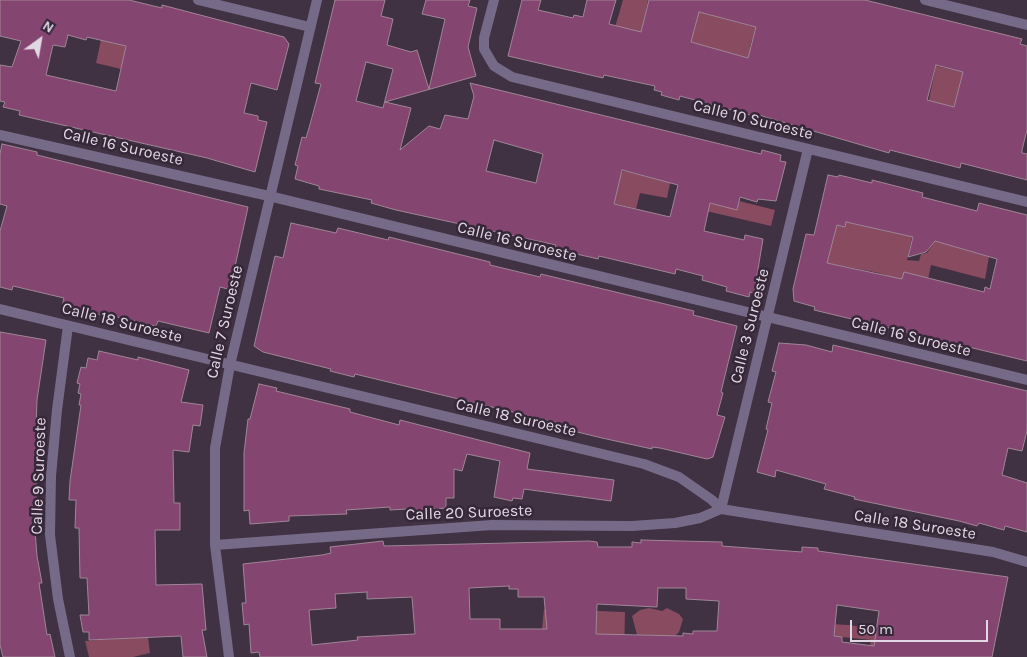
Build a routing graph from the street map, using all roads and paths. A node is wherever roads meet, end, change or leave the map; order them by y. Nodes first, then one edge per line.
1 (198, 0) edge
2 (317, 0) edge
3 (494, 0) edge
4 (925, 0) edge
5 (1027, 25) edge
6 (310, 28) junction
7 (0, 134) edge
8 (808, 149) junction
9 (269, 196) junction
10 (1027, 202) edge
11 (0, 310) edge
12 (767, 318) junction
13 (68, 326) junction
14 (230, 365) junction
15 (1027, 380) edge
16 (722, 509) junction
17 (215, 545) junction
18 (1023, 560) edge
19 (70, 657) edge
20 (229, 657) edge

1 - 6 street
2 - 6 street, Calle 7 Suroeste
3 - 8 street, Calle 10 Suroeste
4 - 5 street
6 - 9 street, Calle 7 Suroeste
7 - 9 street, Calle 16 Suroeste
8 - 10 street, Calle 10 Suroeste
8 - 12 street, Calle 3 Suroeste
9 - 12 street, Calle 16 Suroeste
9 - 14 street, Calle 7 Suroeste
11 - 13 street, Calle 18 Suroeste
12 - 15 street, Calle 16 Suroeste
12 - 16 street, Calle 3 Suroeste
13 - 14 street, Calle 18 Suroeste
13 - 19 street, Calle 9 Suroeste
14 - 16 street, Calle 18 Suroeste
14 - 17 street, Calle 7 Suroeste
16 - 17 street, Calle 20 Suroeste
16 - 18 street, Calle 18 Suroeste
17 - 20 street, Calle 7 Suroeste

